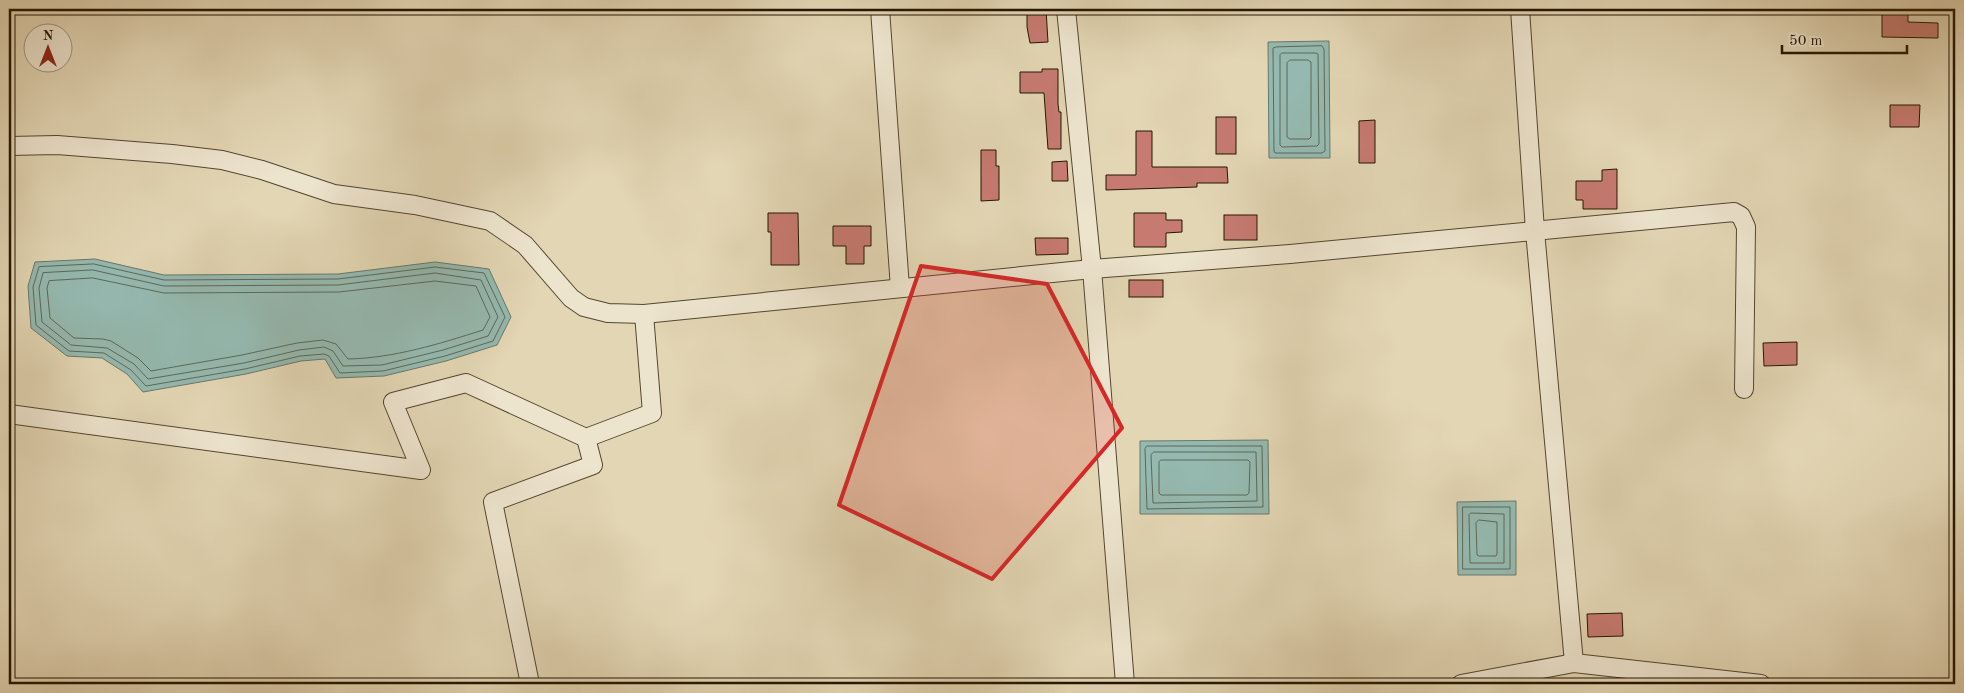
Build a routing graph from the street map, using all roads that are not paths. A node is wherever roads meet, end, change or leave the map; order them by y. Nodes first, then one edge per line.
1 (880, 9) edge
2 (1066, 9) edge
3 (1520, 9) edge
4 (9, 146) edge
5 (1535, 231) junction
6 (1092, 269) junction
7 (900, 288) junction
8 (644, 314) junction
9 (1744, 390) dead end
10 (9, 414) edge
11 (586, 438) junction
12 (1574, 663) junction
13 (530, 684) edge
14 (1125, 684) edge
15 (1461, 684) edge
16 (1760, 684) edge

1 - 7 street
2 - 6 street
3 - 5 street
4 - 8 street
5 - 6 street
5 - 9 street
5 - 12 street
6 - 7 street
6 - 14 street
7 - 8 street
8 - 11 street
10 - 11 street
11 - 13 street
12 - 15 street
12 - 16 street

